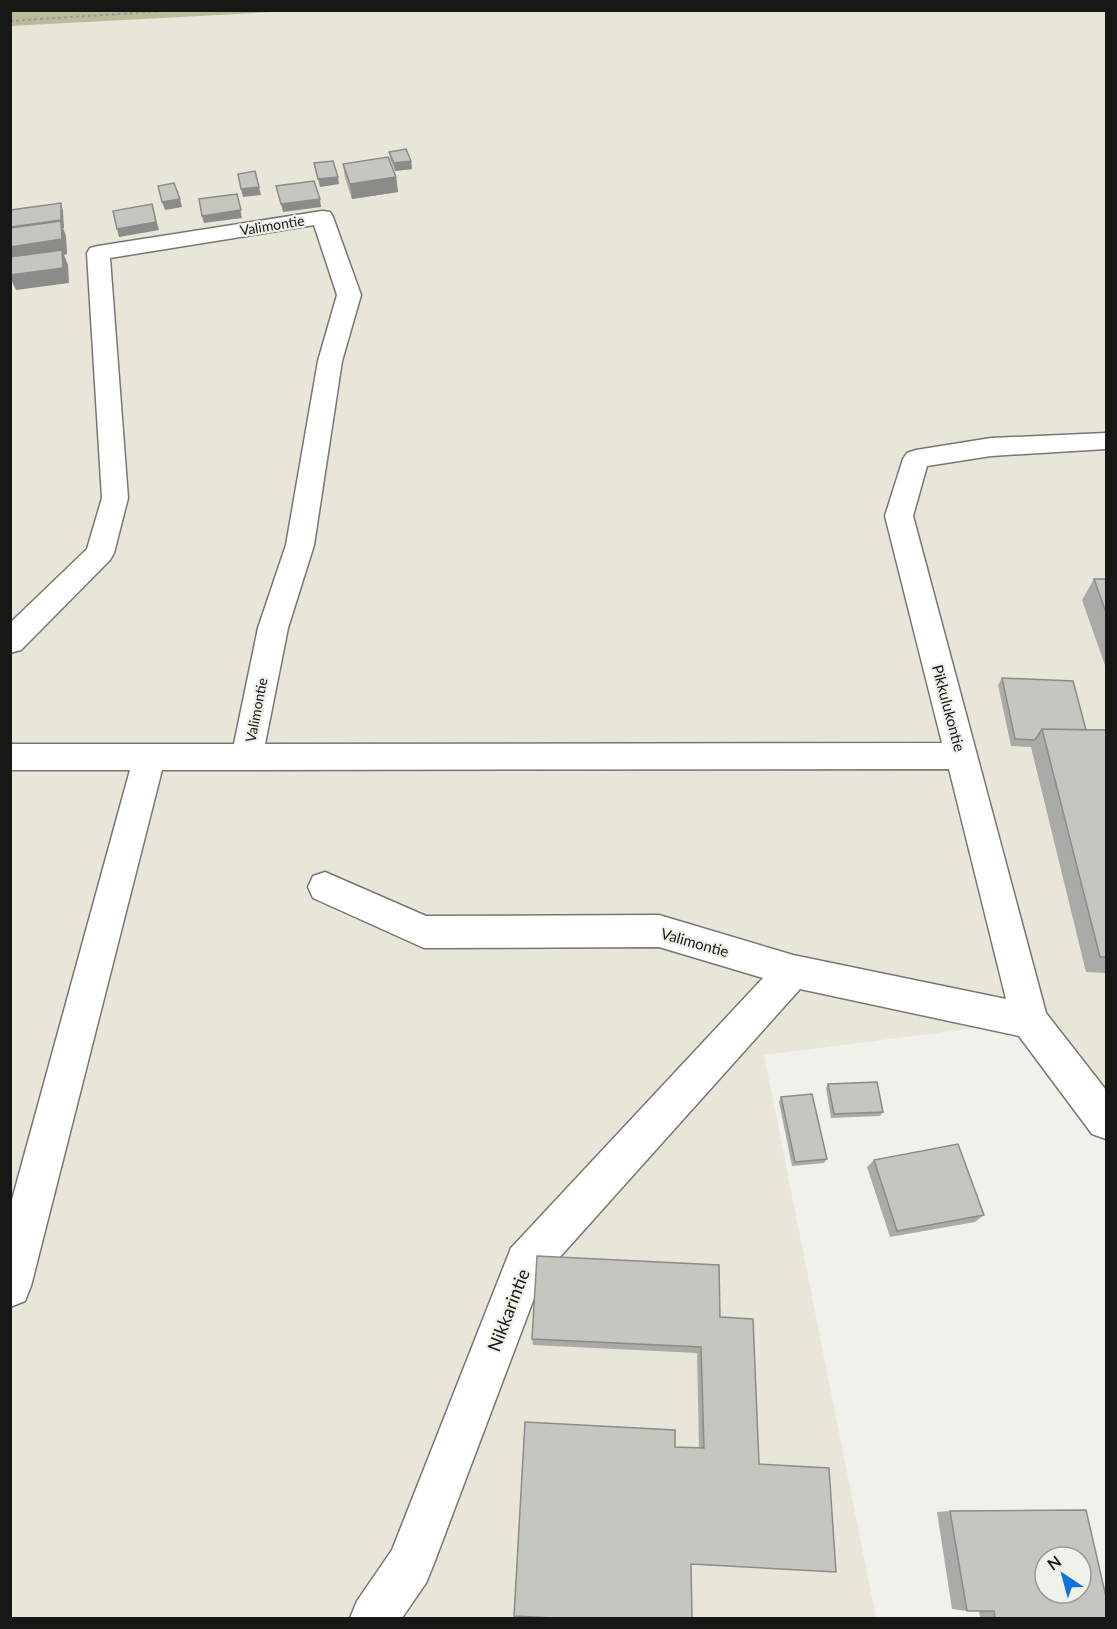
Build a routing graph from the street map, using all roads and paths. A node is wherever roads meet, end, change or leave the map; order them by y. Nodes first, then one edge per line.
1 (180, 10) edge
2 (10, 21) edge
3 (1107, 441) edge
4 (10, 642) edge
5 (247, 756) junction
6 (961, 756) junction
7 (10, 757) edge
8 (149, 757) junction
9 (325, 887) dead end
10 (793, 971) junction
11 (1030, 1021) junction
12 (1107, 1120) edge
13 (10, 1286) edge
14 (374, 1618) edge

1 - 2 path
3 - 6 street, Pikkulukontie
4 - 5 street, Valimontie
5 - 6 street
5 - 8 street
6 - 11 street, Pikkulukontie
7 - 8 street
8 - 13 street
9 - 10 street, Valimontie
10 - 11 street, Valimontie
10 - 14 street, Nikkarintie
11 - 12 street, Pikkulukontie

